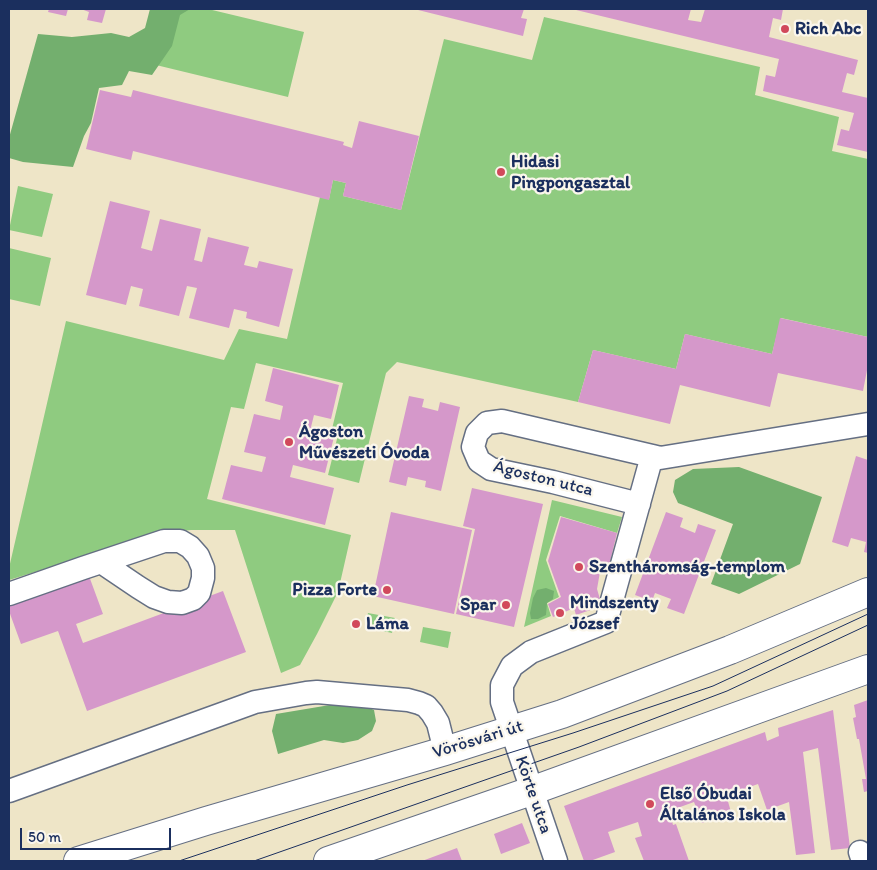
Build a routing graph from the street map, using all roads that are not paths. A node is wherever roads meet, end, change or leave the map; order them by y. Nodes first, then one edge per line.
1 (868, 424) edge
2 (652, 456) junction
3 (639, 504) junction
4 (101, 562) dead end
5 (868, 592) edge
6 (9, 594) edge
7 (868, 669) edge
8 (512, 729) junction
9 (445, 751) junction
10 (9, 790) edge
11 (531, 791) junction
12 (78, 861) edge
13 (328, 861) edge
14 (556, 861) edge

1 - 2 street, Ágoston utca
2 - 3 street
2 - 3 street, Ágoston utca
3 - 8 street
4 - 6 street
5 - 8 main road, Vörösvári út
7 - 11 main road
8 - 9 main road, Vörösvári út
8 - 11 street, Körte utca
9 - 10 street
9 - 12 main road, Vörösvári út
11 - 13 main road
11 - 14 street, Körte utca

